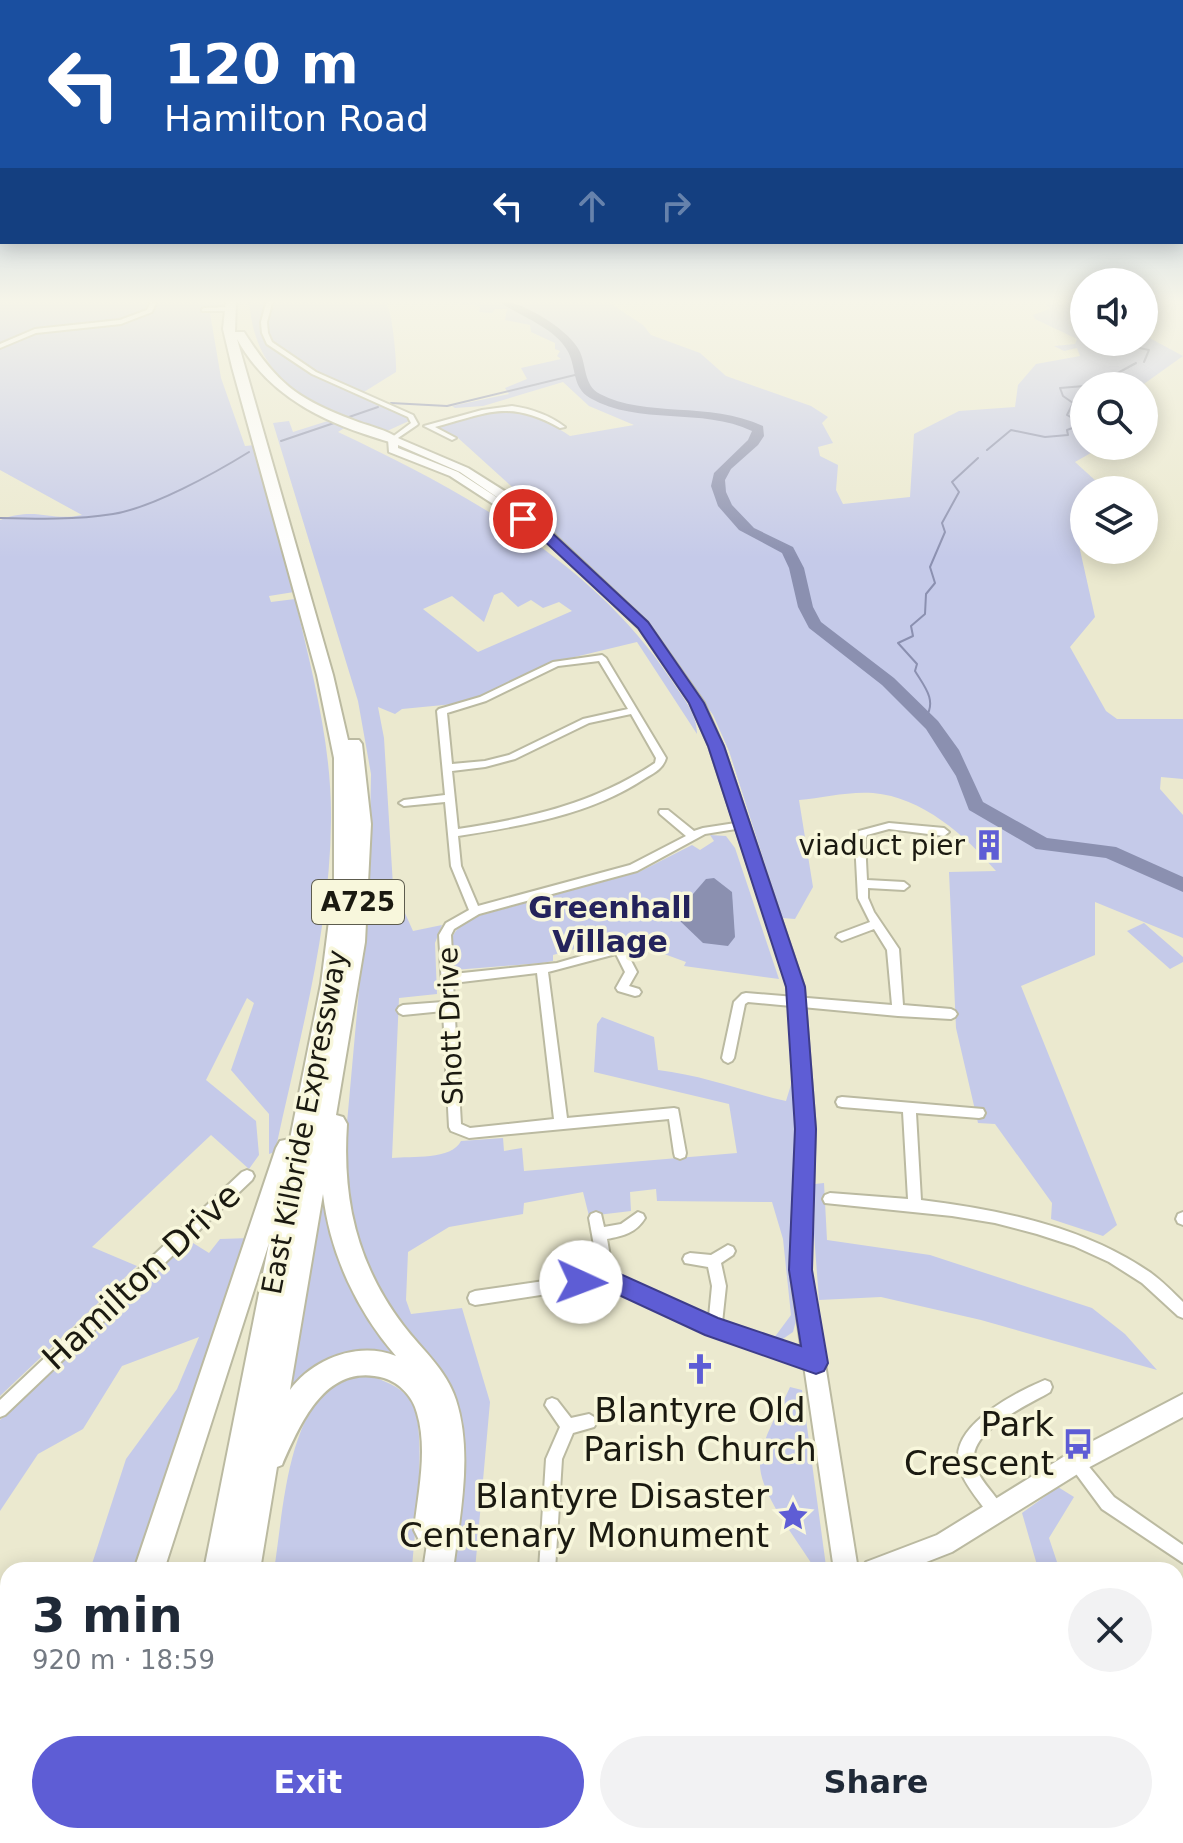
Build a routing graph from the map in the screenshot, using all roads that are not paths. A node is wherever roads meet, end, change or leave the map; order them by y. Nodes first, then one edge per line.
1 (244, 386) edge
2 (255, 386) edge
3 (282, 386) edge
4 (343, 386) edge
5 (415, 424) junction
6 (429, 427) junction
7 (562, 427) dead end
8 (452, 438) dead end
9 (393, 439) junction
10 (633, 711) junction
11 (447, 768) junction
12 (450, 798) junction
13 (404, 803) dead end
14 (664, 812) dead end
15 (742, 825) junction
16 (944, 832) dead end
17 (453, 833) junction
18 (693, 836) junction
19 (862, 884) junction
20 (904, 886) dead end
21 (475, 911) junction
22 (877, 924) junction
23 (847, 931) dead end
24 (647, 941) dead end
25 (620, 950) junction
26 (542, 969) junction
27 (446, 979) junction
28 (348, 981) junction
29 (635, 992) dead end
30 (798, 1004) junction
31 (447, 1006) junction
32 (403, 1010) dead end
33 (898, 1011) junction
34 (951, 1014) dead end
35 (317, 1054) junction
36 (728, 1058) dead end
37 (842, 1102) dead end
38 (909, 1109) junction
39 (970, 1117) dead end
40 (561, 1124) junction
41 (680, 1153) dead end
42 (247, 1176) dead end
43 (830, 1199) dead end
44 (915, 1203) junction
45 (596, 1218) dead end
46 (638, 1218) dead end
47 (600, 1234) junction
48 (728, 1251) dead end
49 (690, 1259) dead end
50 (713, 1261) junction
51 (607, 1278) junction
52 (475, 1298) dead end
53 (1183, 1311) edge
54 (714, 1327) junction
55 (816, 1363) junction
56 (1045, 1387) dead end
57 (552, 1405) dead end
58 (1183, 1405) edge
59 (0, 1410) edge
60 (589, 1422) dead end
61 (568, 1426) junction
62 (1076, 1462) junction
63 (261, 1478) junction
64 (996, 1511) junction
65 (1183, 1555) edge
66 (151, 1562) edge
67 (221, 1562) edge
68 (246, 1562) edge
69 (428, 1562) edge
70 (439, 1562) edge
71 (547, 1562) edge
72 (845, 1562) edge
73 (896, 1562) edge

1 - 35 highway, East Kilbride Expressway / A725
2 - 28 highway, East Kilbride Expressway / A725
3 - 9 highway
4 - 5 street
5 - 6 street
5 - 9 street
6 - 7 street
6 - 8 street
9 - 15 main road
10 - 11 street
10 - 11 street
10 - 17 street
11 - 12 street
12 - 13 street
12 - 17 street
14 - 18 street
15 - 18 street, Shott Drive
15 - 30 main road
16 - 19 street
17 - 21 street
18 - 21 street, Shott Drive
19 - 20 street
19 - 22 street
21 - 27 street, Shott Drive
22 - 23 street
22 - 33 street
24 - 25 street
25 - 26 street
25 - 29 street
26 - 27 street
26 - 40 street
27 - 31 street, Shott Drive
28 - 63 highway, East Kilbride Expressway / A725
28 - 70 highway, A725
30 - 33 street
30 - 36 street
30 - 55 main road
31 - 32 street
31 - 40 street, Shott Drive
33 - 34 street
35 - 66 highway, A725
35 - 67 highway, East Kilbride Expressway / A725
37 - 38 street
38 - 39 street
38 - 44 street
40 - 41 street, Shott Drive
42 - 59 street, Hamilton Drive
43 - 44 street
44 - 53 street
45 - 47 street
46 - 47 street
47 - 51 street
48 - 50 street
49 - 50 street
50 - 54 street
51 - 52 street
51 - 54 street
54 - 55 street
55 - 72 main road
56 - 64 street
57 - 61 street
58 - 62 main road
60 - 61 street
61 - 71 street
62 - 64 main road
62 - 65 street
63 - 68 highway, East Kilbride Expressway / A725
63 - 69 highway, A725
64 - 73 main road

